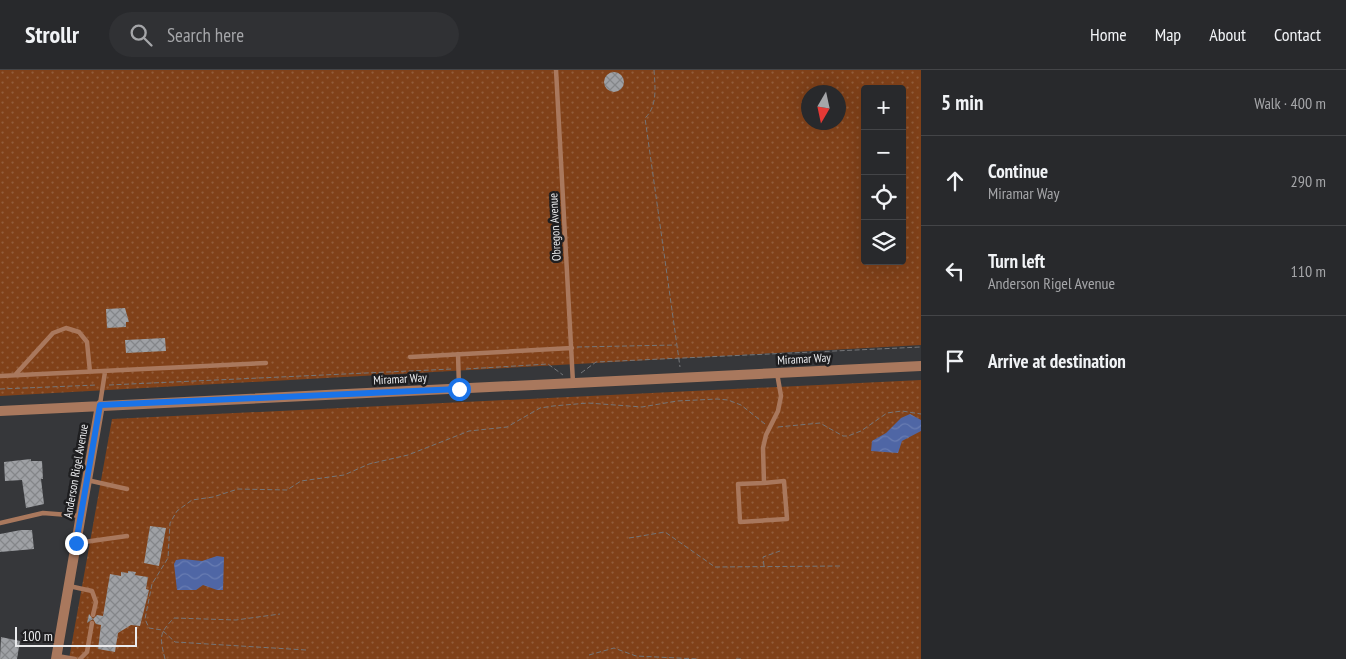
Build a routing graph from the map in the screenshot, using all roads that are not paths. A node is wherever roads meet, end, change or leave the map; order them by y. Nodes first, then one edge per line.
1 (556, 70) edge
2 (572, 348) junction
3 (458, 354) junction
4 (410, 356) dead end
5 (266, 363) dead end
6 (921, 366) edge
7 (90, 372) junction
8 (105, 372) junction
9 (778, 373) junction
10 (0, 376) edge
11 (15, 376) junction
12 (574, 383) junction
13 (459, 389) junction
14 (100, 405) junction
15 (0, 411) edge
16 (87, 480) junction
17 (764, 483) junction
18 (128, 489) dead end
19 (81, 516) junction
20 (0, 523) edge
21 (127, 536) dead end
22 (76, 543) junction
23 (69, 586) junction
24 (93, 614) dead end
25 (92, 623) dead end
26 (57, 657) edge
27 (74, 659) edge
28 (80, 659) edge

1 - 2 lane, Obregon Avenue
2 - 3 lane
2 - 12 lane, Obregon Avenue
3 - 4 lane
3 - 13 lane
5 - 8 lane
6 - 9 street, Miramar Way
7 - 8 lane
7 - 11 lane
7 - 11 lane
8 - 14 lane
9 - 12 street, Miramar Way
9 - 17 lane
10 - 11 lane
12 - 13 street, Miramar Way
13 - 14 street, Miramar Way
14 - 15 street, Miramar Way
14 - 16 street, Anderson Rigel Avenue
16 - 18 lane
16 - 19 street, Anderson Rigel Avenue
17 - 17 lane
19 - 20 lane
19 - 22 street, Anderson Rigel Avenue
21 - 22 lane
22 - 23 street, Anderson Rigel Avenue
23 - 24 lane
23 - 26 street, Anderson Rigel Avenue
25 - 28 lane
26 - 27 lane

